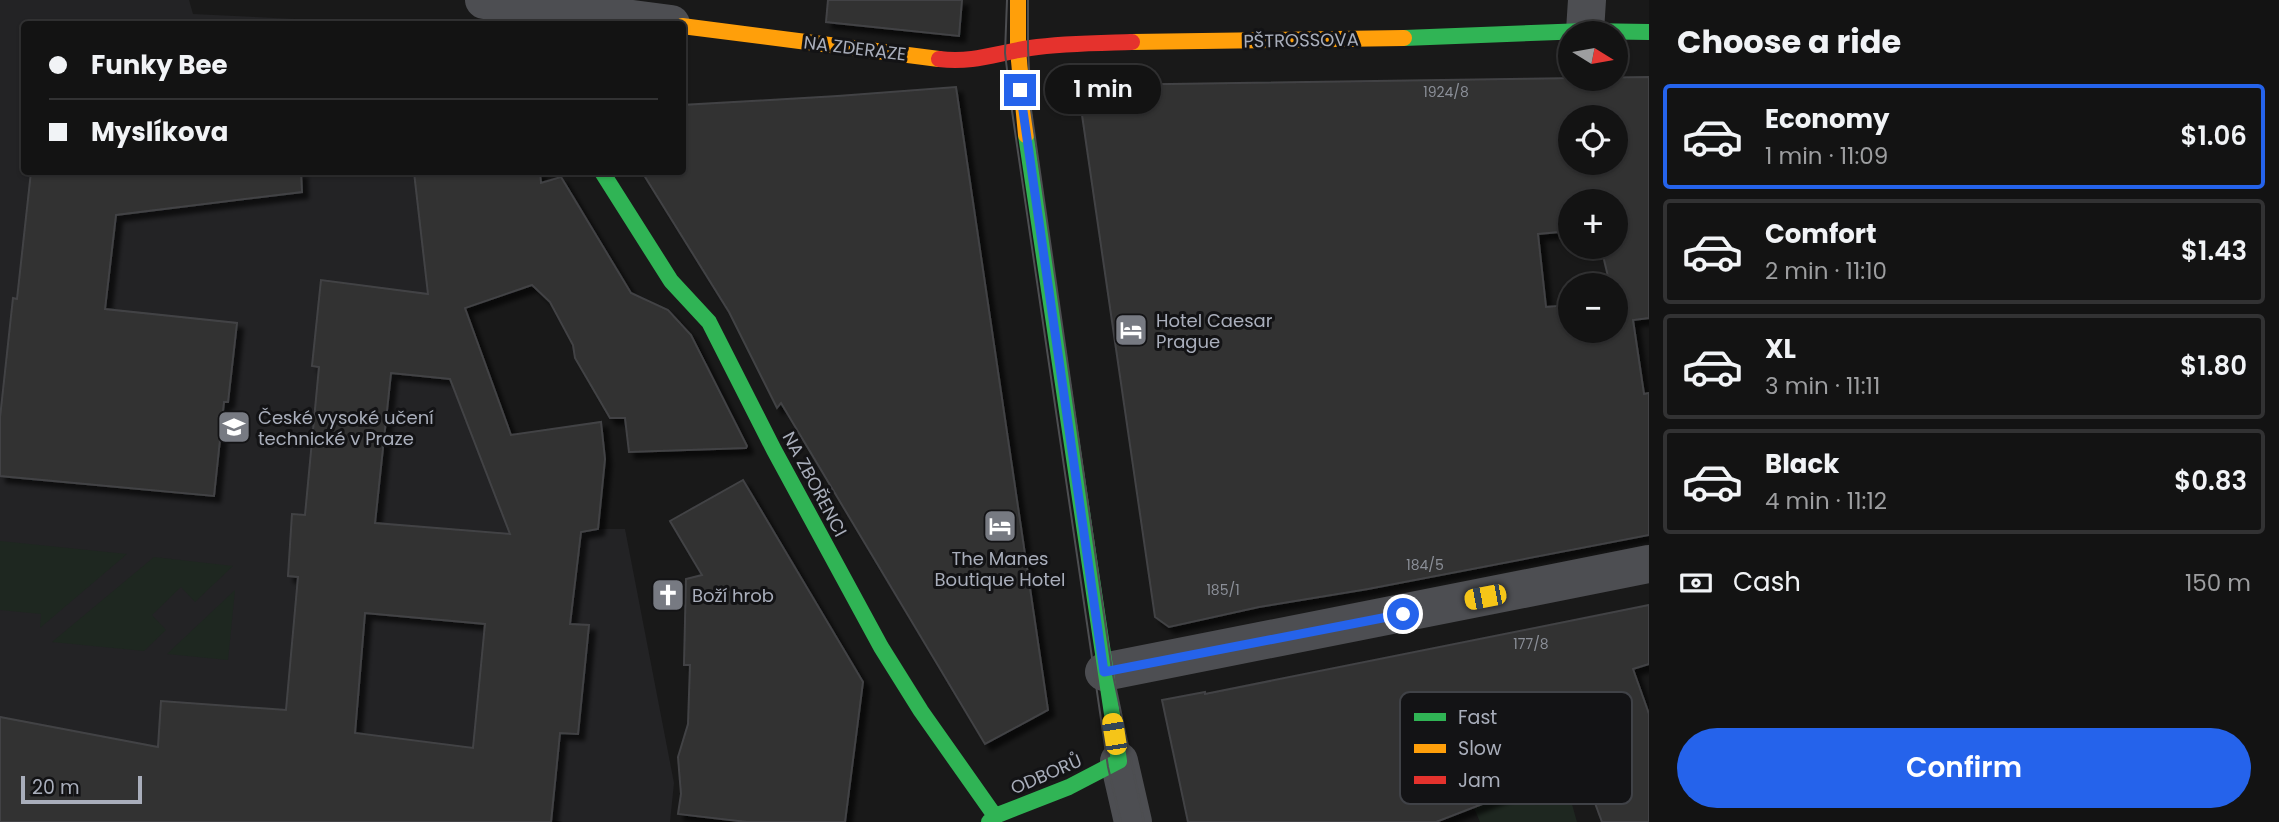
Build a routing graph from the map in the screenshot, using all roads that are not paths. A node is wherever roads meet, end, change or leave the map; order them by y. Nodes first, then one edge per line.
1 (484, 0) edge
2 (1018, 0) edge
3 (1586, 16) edge
4 (627, 21) edge
5 (686, 29) edge
6 (1649, 32) edge
7 (1018, 50) junction
8 (604, 175) edge
9 (1649, 564) edge
10 (1104, 672) junction
11 (1119, 761) junction
12 (992, 819) edge
13 (1132, 822) edge

1 - 4 street, NA ZDERAZE
2 - 7 street
3 - 6 street, PŠTROSSOVA
3 - 7 street, PŠTROSSOVA
5 - 7 street, NA ZDERAZE
7 - 10 street
8 - 12 street, NA ZBOŘENCI
9 - 10 street
10 - 11 street
11 - 12 street, ODBORŮ
11 - 13 street

